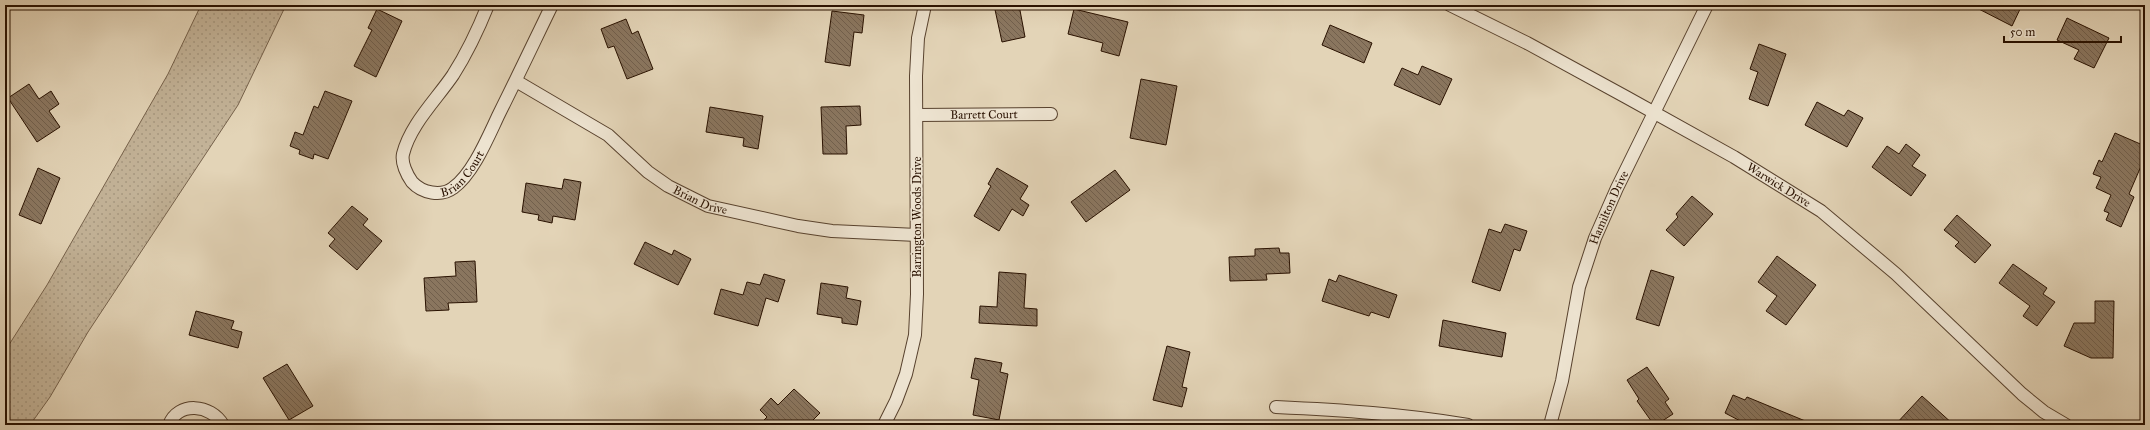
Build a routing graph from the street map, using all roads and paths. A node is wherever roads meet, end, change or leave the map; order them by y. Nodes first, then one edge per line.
1 (488, 5) edge
2 (552, 5) edge
3 (925, 5) edge
4 (1450, 5) edge
5 (1707, 5) edge
6 (516, 81) junction
7 (1653, 113) junction
8 (1052, 114) dead end
9 (917, 115) junction
10 (916, 235) junction
11 (1276, 408) dead end
12 (169, 425) edge
13 (223, 425) edge
14 (884, 425) edge
15 (1468, 425) edge
16 (1550, 425) edge
17 (2066, 425) edge

1 - 6 street, Brian Court
2 - 6 street, Brian Court
3 - 9 street, Barrington Woods Drive
4 - 7 street, Warwick Drive
5 - 7 street, Hamilton Drive
6 - 10 street, Brian Drive
7 - 16 street, Hamilton Drive
7 - 17 street, Warwick Drive
8 - 9 street, Barrett Court
9 - 10 street, Barrington Woods Drive
10 - 14 street, Barrington Woods Drive
11 - 15 street
12 - 13 street

